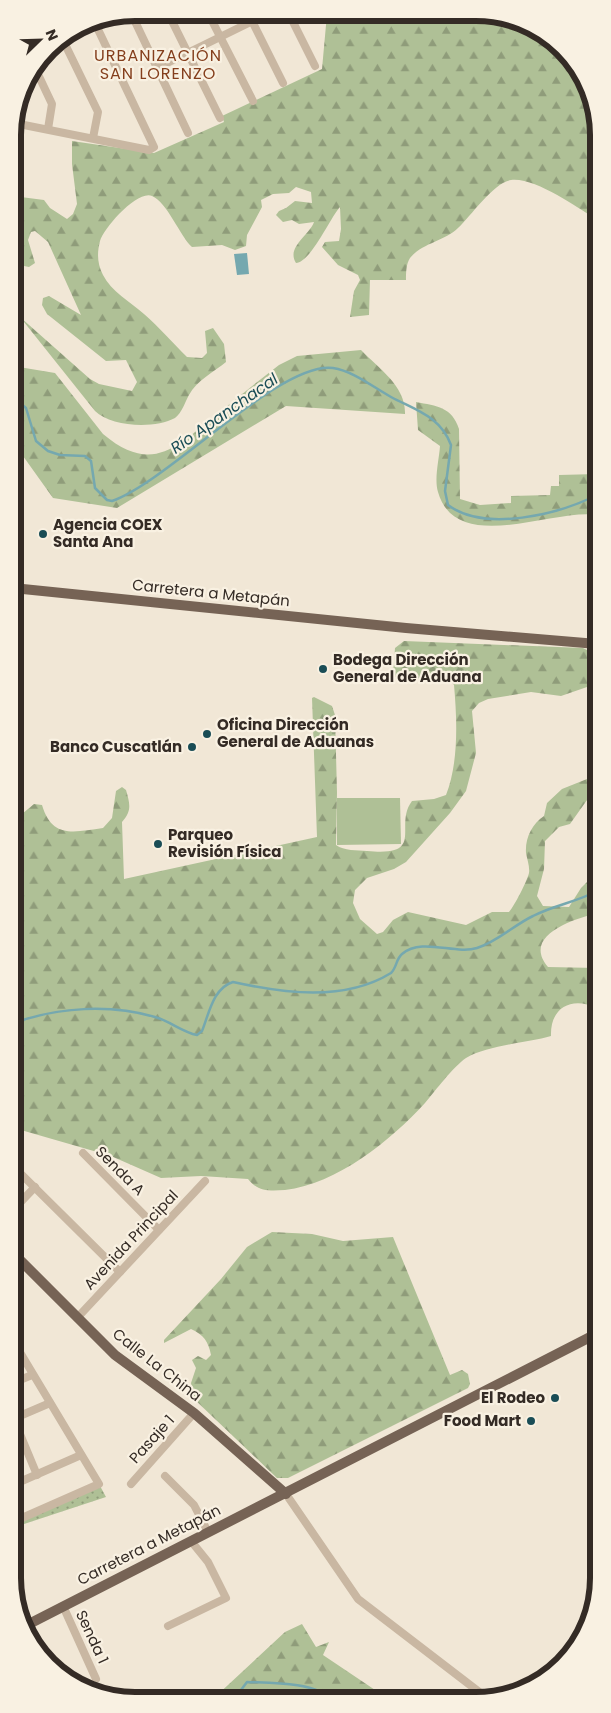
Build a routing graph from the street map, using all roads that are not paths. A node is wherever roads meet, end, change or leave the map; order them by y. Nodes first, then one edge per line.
1 (135, 21) edge
2 (172, 21) edge
3 (212, 21) edge
4 (294, 21) edge
5 (252, 22) joint
6 (97, 27) edge
7 (220, 37) junction
8 (66, 45) edge
9 (188, 53) junction
10 (315, 66) dead end
11 (157, 68) junction
12 (38, 75) edge
13 (283, 83) dead end
14 (253, 101) dead end
15 (220, 118) dead end
16 (22, 124) edge
17 (48, 129) junction
18 (188, 133) dead end
19 (93, 138) junction
20 (21, 589) edge
21 (590, 643) edge
22 (82, 1153) dead end
23 (21, 1174) edge
24 (205, 1181) dead end
25 (35, 1188) junction
26 (21, 1202) edge
27 (159, 1230) junction
28 (21, 1261) edge
29 (120, 1272) junction
30 (77, 1318) junction
31 (590, 1337) edge
32 (21, 1356) edge
33 (32, 1375) junction
34 (21, 1380) edge
35 (50, 1403) junction
36 (194, 1413) junction
37 (21, 1417) edge
38 (21, 1435) edge
39 (81, 1455) junction
40 (37, 1475) junction
41 (165, 1476) dead end
42 (21, 1482) edge
43 (130, 1484) dead end
44 (286, 1494) junction
45 (21, 1519) edge
46 (208, 1532) junction
47 (191, 1541) junction
48 (63, 1606) junction
49 (31, 1623) edge
50 (168, 1626) dead end
51 (96, 1679) dead end
52 (479, 1692) edge

1 - 11 street
2 - 9 street
3 - 7 street
4 - 10 street
5 - 7 street
5 - 13 street
6 - 19 street
7 - 9 street
7 - 14 street
8 - 19 street
9 - 11 street
9 - 15 street
11 - 18 street
12 - 17 street
16 - 17 street
17 - 19 street
20 - 21 main road, Carretera a Metapán
22 - 27 street, Senda A
23 - 25 street
24 - 27 street, Avenida Principal
25 - 26 street
25 - 29 street
27 - 29 street, Avenida Principal
28 - 30 main road, Calle La China
29 - 30 street, Avenida Principal
30 - 36 main road, Calle La China
31 - 44 main road, Carretera a Metapán
32 - 33 street
33 - 34 street
33 - 35 street
35 - 37 street
35 - 39 street
36 - 43 street, Pasaje 1
36 - 44 main road, Calle La China
38 - 40 street
39 - 40 street
39 - 45 street
40 - 42 street
41 - 46 street
44 - 46 main road, Carretera a Metapán
44 - 52 street
46 - 47 main road, Carretera a Metapán
47 - 48 main road, Carretera a Metapán
47 - 50 street
48 - 49 main road, Carretera a Metapán
48 - 51 street, Senda 1

